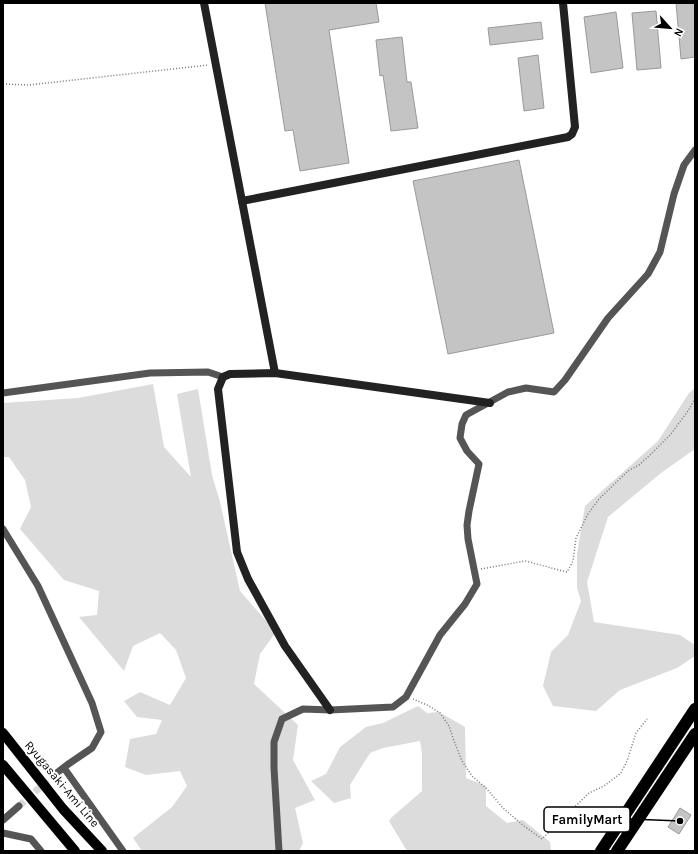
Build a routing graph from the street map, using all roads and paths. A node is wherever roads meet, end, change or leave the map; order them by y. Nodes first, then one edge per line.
1 (204, 3) edge
2 (563, 3) edge
3 (216, 65) junction
4 (3, 84) edge
5 (695, 150) edge
6 (242, 201) junction
7 (276, 373) junction
8 (223, 378) junction
9 (3, 393) edge
10 (695, 398) edge
11 (490, 403) junction
12 (3, 529) edge
13 (473, 570) junction
14 (406, 696) junction
15 (695, 709) edge
16 (330, 710) junction
17 (647, 719) dead end
18 (3, 733) edge
19 (695, 734) edge
20 (3, 765) edge
21 (64, 768) junction
22 (54, 775) tunnel mouth
23 (19, 806) tunnel mouth
24 (3, 820) edge
25 (3, 833) edge
26 (41, 851) edge
27 (75, 851) edge
28 (102, 851) edge
29 (123, 851) edge
30 (279, 851) edge
31 (600, 851) edge
32 (617, 851) edge

1 - 3 street
2 - 6 street
3 - 4 path
3 - 6 street
5 - 11 street
6 - 7 street
7 - 8 street
7 - 11 street
8 - 9 street
8 - 16 street
10 - 13 path
11 - 13 street
12 - 21 street
13 - 14 street
14 - 16 street
14 - 17 path
15 - 31 highway
16 - 30 street
18 - 28 main road, Ryugasaki-Ami Line
19 - 32 highway
20 - 27 main road
21 - 22 street
21 - 29 street
23 - 24 street
25 - 26 street

